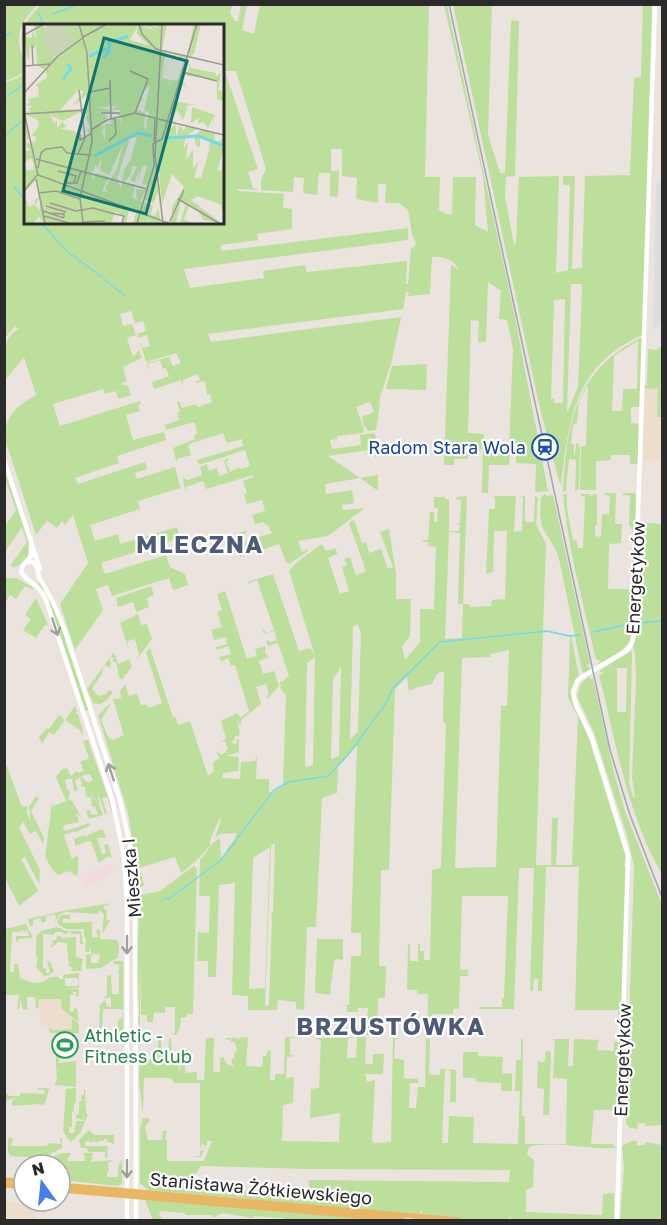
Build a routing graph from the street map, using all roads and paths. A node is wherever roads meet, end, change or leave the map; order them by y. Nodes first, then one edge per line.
1 (655, 4) edge
2 (4, 460) edge
3 (31, 539) junction
4 (25, 563) junction
5 (38, 574) junction
6 (27, 579) junction
7 (122, 808) junction
8 (116, 812) junction
9 (127, 969) junction
10 (135, 971) junction
11 (72, 1186) edge
12 (72, 1191) edge
13 (127, 1193) junction
14 (136, 1194) junction
15 (127, 1221) edge
16 (136, 1221) edge
17 (403, 1221) edge
18 (460, 1221) edge
19 (617, 1221) edge

1 - 19 street, Energetyków
2 - 3 street
3 - 4 street
3 - 5 street
4 - 5 street
4 - 6 street
5 - 6 street
7 -> 5 street, Mieszka I
6 -> 8 street, Mieszka I
7 - 8 street
7 - 10 street, Mieszka I
8 -> 9 street, Mieszka I
9 - 10 street
9 -> 13 street, Mieszka I
10 - 14 street, Mieszka I
11 - 13 main road, Stanisława Żółkiewskiego
12 - 13 main road, Stanisława Żółkiewskiego
13 - 14 main road, Stanisława Żółkiewskiego
13 - 15 street, Mieszka I
14 - 16 street, Mieszka I
14 - 17 main road, Stanisława Żółkiewskiego
14 - 18 main road, Stanisława Żółkiewskiego

